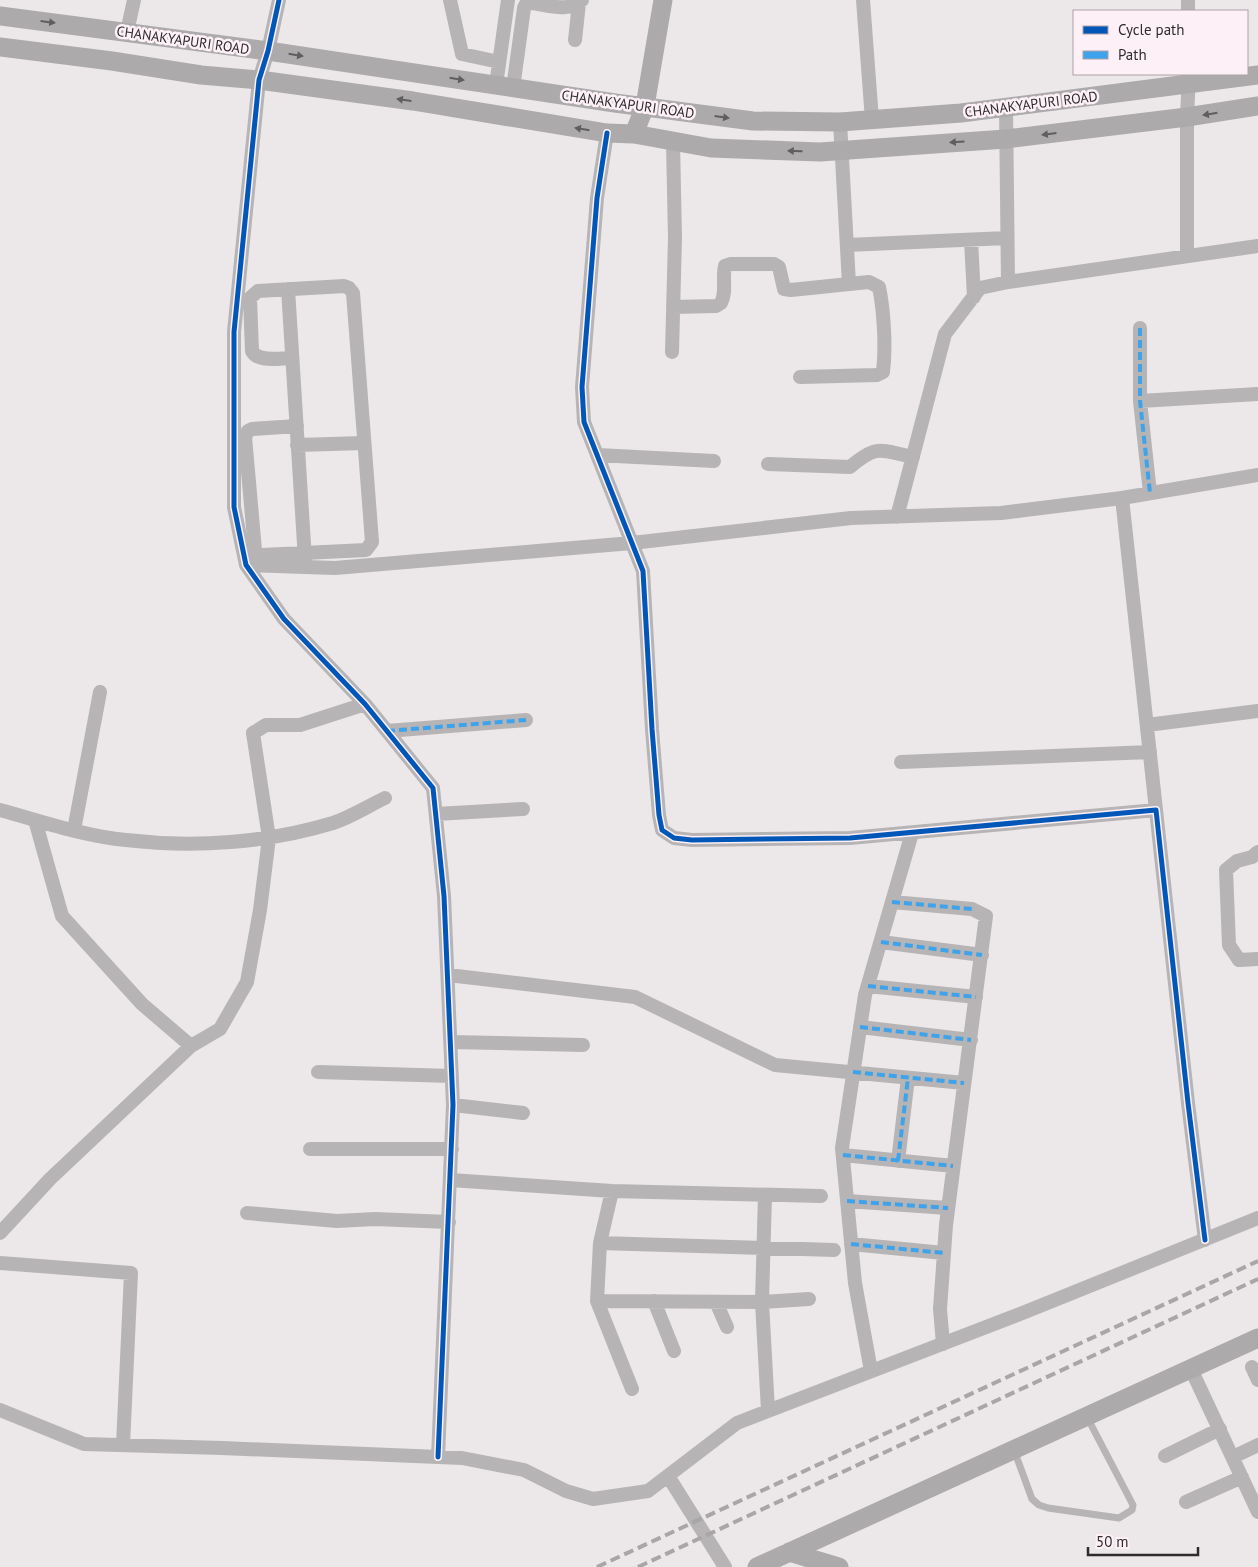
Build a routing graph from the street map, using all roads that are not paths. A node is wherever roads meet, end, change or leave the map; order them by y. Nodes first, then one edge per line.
1 (134, 0) edge
2 (279, 0) edge
3 (450, 0) edge
4 (508, 0) edge
5 (660, 0) edge
6 (863, 0) edge
7 (580, 1) edge
8 (0, 16) edge
9 (127, 32) junction
10 (575, 40) dead end
11 (0, 46) edge
12 (268, 51) junction
13 (499, 62) junction
14 (1258, 75) edge
15 (1190, 79) edge
16 (259, 80) junction
17 (504, 86) junction
18 (645, 106) junction
19 (1258, 106) edge
20 (1006, 108) junction
21 (1187, 118) junction
22 (872, 120) junction
23 (840, 122) junction
24 (607, 133) junction
25 (634, 134) junction
26 (1006, 139) junction
27 (673, 142) junction
28 (842, 151) junction
29 (1008, 238) junction
30 (971, 240) junction
31 (847, 245) junction
32 (1258, 246) edge
33 (1187, 256) junction
34 (1008, 282) junction
35 (849, 284) junction
36 (288, 289) junction
37 (974, 297) junction
38 (673, 307) junction
39 (1140, 328) dead end
40 (672, 352) dead end
41 (292, 358) junction
42 (800, 377) dead end
43 (1258, 394) edge
44 (1140, 400) junction
45 (297, 426) junction
46 (364, 442) junction
47 (298, 445) junction
48 (597, 455) junction
49 (912, 457) junction
50 (714, 461) dead end
51 (768, 464) dead end
52 (1258, 475) edge
53 (1150, 493) junction
54 (1122, 498) junction
55 (897, 517) junction
56 (632, 543) junction
57 (304, 553) junction
58 (246, 565) junction
59 (305, 567) junction
60 (100, 692) dead end
61 (365, 704) junction
62 (1258, 711) edge
63 (526, 720) dead end
64 (1147, 725) junction
65 (386, 731) junction
66 (1150, 752) junction
67 (901, 762) dead end
68 (385, 798) dead end
69 (523, 809) dead end
70 (0, 810) edge
71 (1156, 810) junction
72 (436, 814) junction
73 (35, 820) junction
74 (74, 830) junction
75 (912, 833) junction
76 (269, 838) junction
77 (1258, 852) edge
78 (892, 902) junction
79 (881, 942) junction
80 (982, 955) junction
81 (1258, 959) edge
82 (448, 975) junction
83 (868, 986) junction
84 (976, 997) junction
85 (860, 1027) junction
86 (971, 1040) junction
87 (451, 1042) junction
88 (583, 1044) dead end
89 (191, 1046) junction
90 (318, 1072) dead end
91 (853, 1072) junction
92 (452, 1076) junction
93 (908, 1078) junction
94 (964, 1083) junction
95 (453, 1105) junction
96 (524, 1113) dead end
97 (310, 1149) dead end
98 (452, 1149) junction
99 (843, 1155) junction
100 (898, 1160) junction
101 (954, 1166) junction
102 (450, 1180) junction
103 (612, 1191) junction
104 (765, 1195) junction
105 (821, 1196) dead end
106 (847, 1201) junction
107 (948, 1208) junction
108 (247, 1213) dead end
109 (1258, 1218) edge
110 (449, 1222) junction
111 (0, 1233) edge
112 (1205, 1240) junction
113 (600, 1243) junction
114 (851, 1244) junction
115 (764, 1248) junction
116 (834, 1250) dead end
117 (944, 1253) junction
118 (0, 1263) edge
119 (809, 1300) dead end
120 (597, 1301) junction
121 (654, 1301) junction
122 (716, 1302) junction
123 (762, 1302) junction
124 (727, 1327) dead end
125 (1258, 1338) edge
126 (943, 1344) junction
127 (674, 1350) dead end
128 (1252, 1367) dead end
129 (1191, 1369) junction
130 (871, 1371) junction
131 (1258, 1380) edge
132 (632, 1389) dead end
133 (0, 1410) edge
134 (768, 1411) junction
135 (1087, 1416) junction
136 (1220, 1429) junction
137 (1258, 1444) edge
138 (123, 1445) junction
139 (1014, 1449) junction
140 (1164, 1456) dead end
141 (438, 1457) junction
142 (1232, 1457) junction
143 (668, 1476) junction
144 (1249, 1483) edge
145 (1186, 1502) dead end
146 (1258, 1512) edge
147 (789, 1552) junction
148 (725, 1567) edge
149 (757, 1567) edge
150 (839, 1567) edge

1 - 9 street
2 - 12 street
3 - 13 street
4 - 13 street
5 - 18 street
6 - 22 street
7 - 10 street
7 - 17 street
8 -> 9 street, CHANAKYAPURI ROAD
9 - 12 street, CHANAKYAPURI ROAD
11 - 16 street
12 - 16 street
12 -> 17 street, CHANAKYAPURI ROAD
13 - 17 street
14 - 15 street, CHANAKYAPURI ROAD
15 - 20 street, CHANAKYAPURI ROAD
15 - 21 street
24 -> 16 street
16 - 58 street
17 - 18 street, CHANAKYAPURI ROAD
18 -> 23 street, CHANAKYAPURI ROAD
18 - 25 street
19 -> 21 street
20 - 22 street, CHANAKYAPURI ROAD
20 - 26 street
21 -> 26 street
21 - 33 street
22 - 23 street, CHANAKYAPURI ROAD
23 - 28 street
24 - 25 street
24 - 48 street
25 - 27 street
26 -> 28 street
26 - 29 street
28 -> 27 street
27 - 38 street
28 - 31 street
29 - 30 street
29 - 34 street
30 - 31 street
30 - 37 street
31 - 35 street
32 - 33 street
33 - 34 street
34 - 37 street
35 - 38 street
35 - 42 street
36 - 41 street
36 - 41 street
36 - 46 street
37 - 49 street
38 - 40 street
39 - 44 street
41 - 45 street
43 - 44 street
44 - 53 street
45 - 47 street
45 - 57 street
46 - 47 street
46 - 57 street
47 - 57 street
48 - 50 street
48 - 56 street
49 - 51 street
49 - 55 street
52 - 53 street
53 - 54 street
54 - 55 street
54 - 64 street
55 - 56 street
56 - 59 street
56 - 75 street
57 - 59 street
58 - 59 street
58 - 61 street
60 - 74 street
61 - 65 street
61 - 76 street
62 - 64 street
63 - 65 street
64 - 66 street
65 - 72 street
66 - 67 street
66 - 71 street
68 - 76 street
69 - 72 street
70 - 73 street
71 - 75 street
71 - 112 street
72 - 82 street
73 - 74 street
73 - 89 street
74 - 76 street
75 - 78 street
76 - 89 street
77 - 81 street
78 - 79 street
78 - 80 street
79 - 80 street
79 - 83 street
80 - 84 street
82 - 87 street
82 - 91 street
83 - 84 street
83 - 85 street
84 - 86 street
85 - 86 street
85 - 91 street
86 - 94 street
87 - 88 street
87 - 92 street
89 - 111 street
90 - 92 street
91 - 93 street
91 - 99 street
92 - 95 street
93 - 94 street
93 - 100 street
94 - 101 street
95 - 96 street
95 - 98 street
97 - 98 street
98 - 102 street
99 - 100 street
99 - 106 street
100 - 101 street
101 - 107 street
102 - 103 street
102 - 110 street
103 - 104 street
103 - 113 street
104 - 105 street
104 - 115 street
106 - 107 street
106 - 114 street
107 - 117 street
108 - 110 street
109 - 112 street
110 - 141 street
112 - 126 street
113 - 115 street
113 - 120 street
114 - 117 street
114 - 130 street
115 - 116 street
115 - 123 street
117 - 126 street
118 - 138 street
119 - 123 street
120 - 121 street
120 - 132 street
121 - 122 street
121 - 127 street
122 - 123 street
122 - 124 street
123 - 134 street
125 - 129 street
126 - 130 street
128 - 131 street
129 - 135 street
129 - 136 street
130 - 134 street
133 - 138 street
134 - 143 street
135 - 139 street
135 - 139 lane
136 - 140 street
136 - 142 street
137 - 142 street
138 - 141 street
139 - 147 street
141 - 143 street
142 - 144 street
143 - 148 street
144 - 145 street
144 - 146 street
147 - 149 street
147 - 150 street

